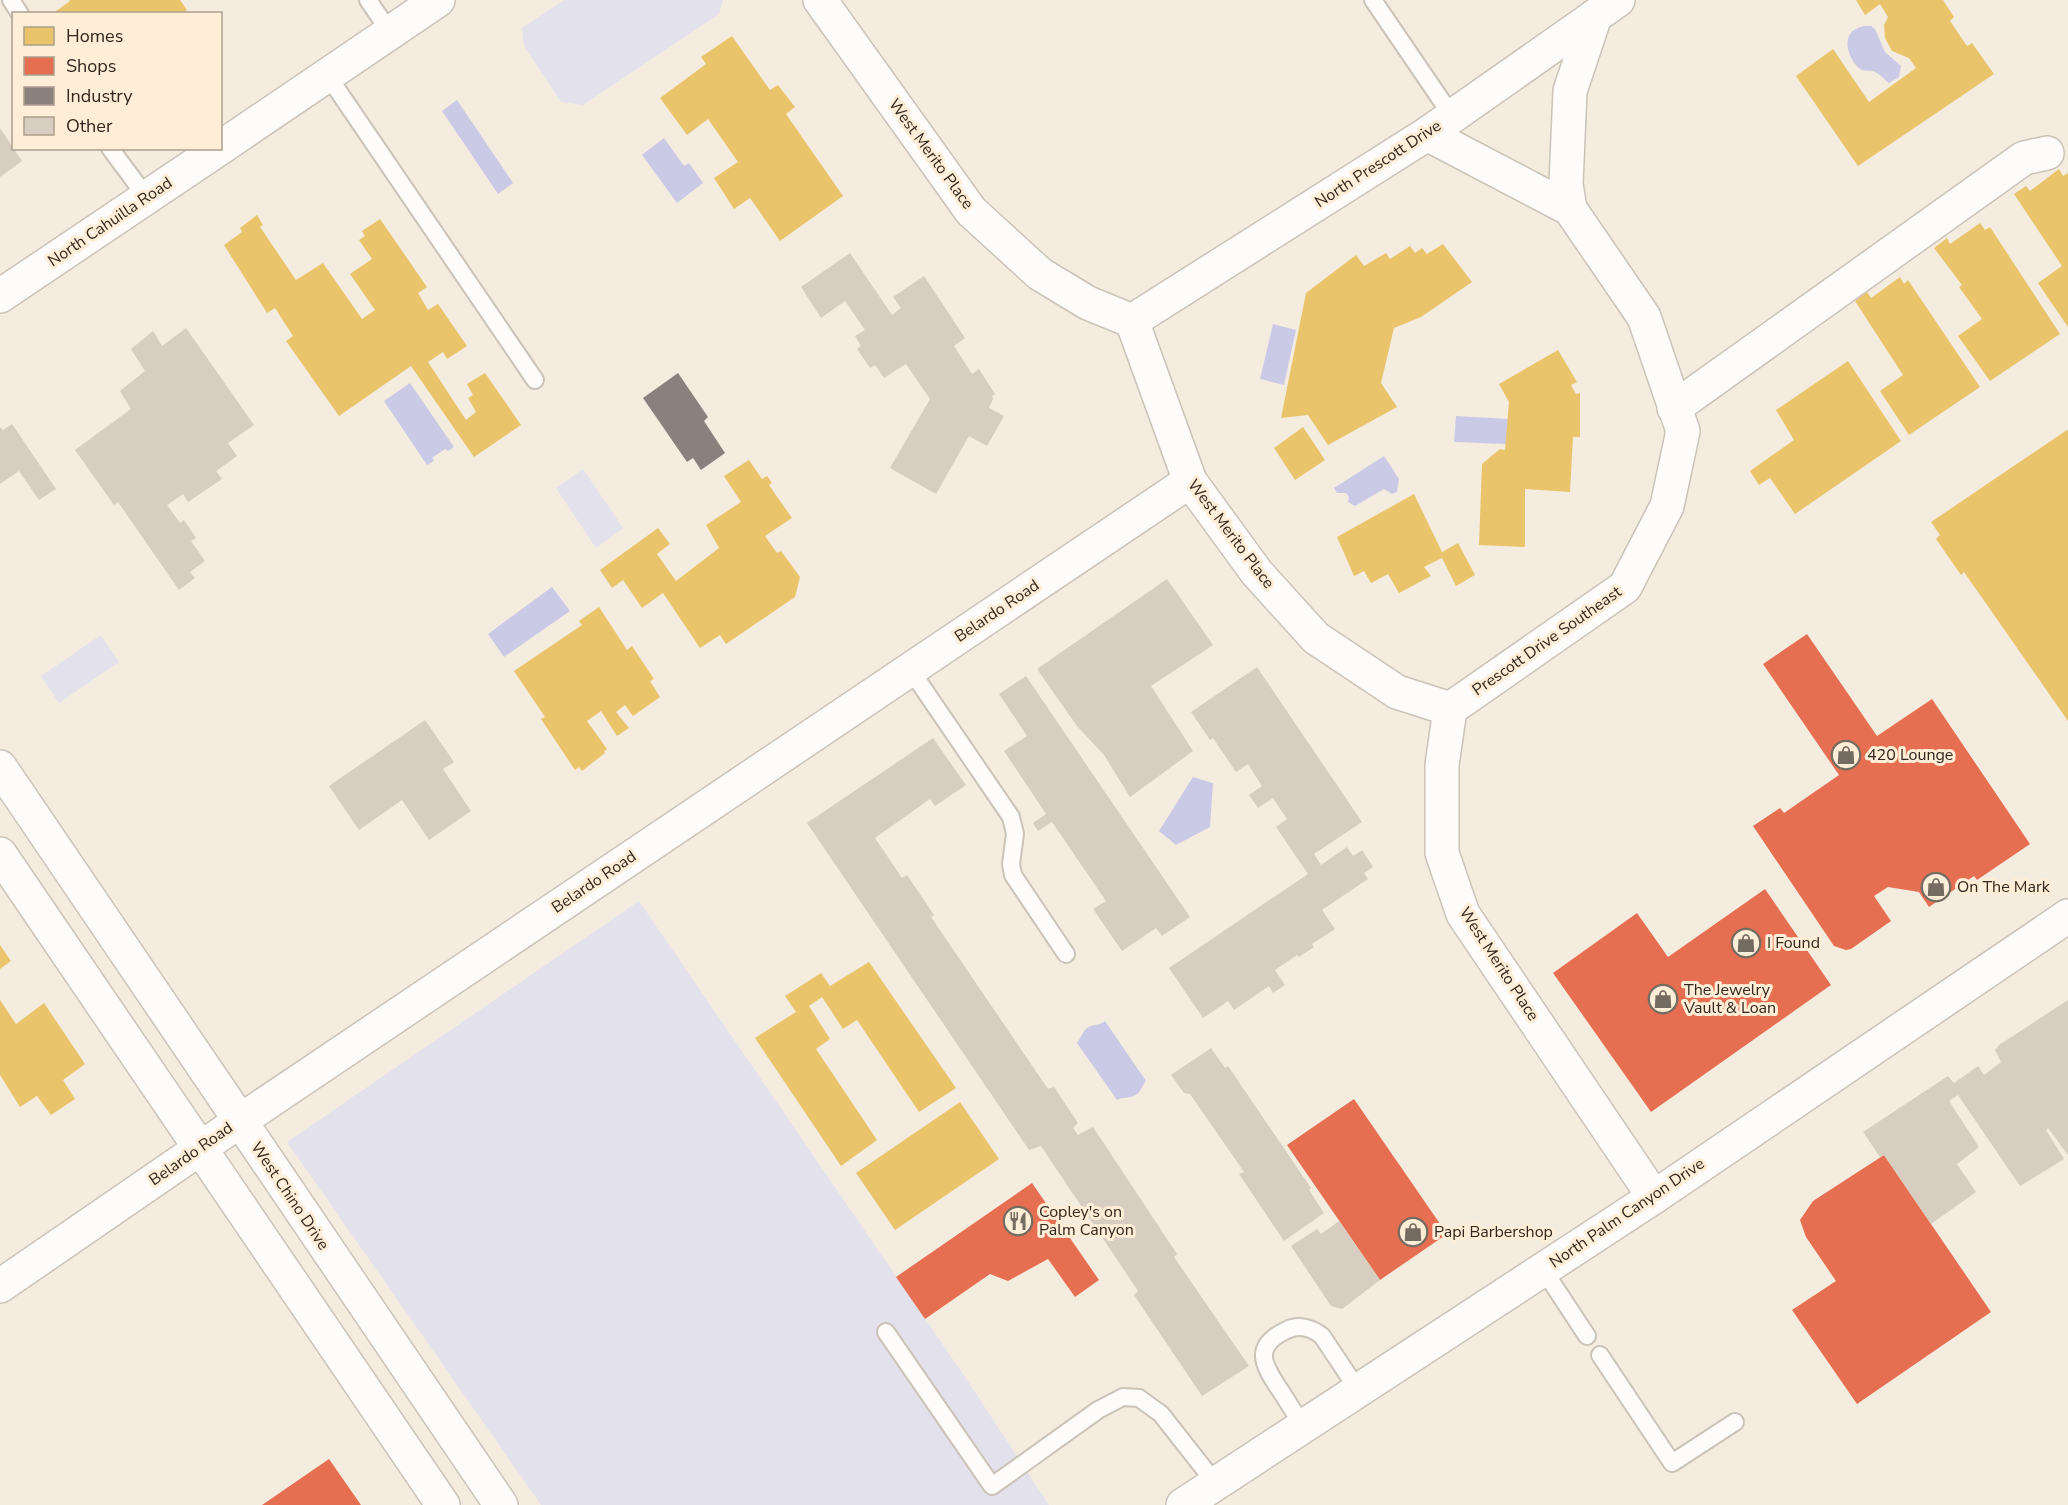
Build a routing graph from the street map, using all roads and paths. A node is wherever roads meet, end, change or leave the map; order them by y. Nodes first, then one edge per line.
1 (368, 0) edge
2 (438, 0) edge
3 (820, 0) edge
4 (1374, 0) edge
5 (1607, 8) edge
6 (390, 32) junction
7 (328, 76) junction
8 (1440, 125) junction
9 (222, 147) edge
10 (111, 150) edge
11 (217, 150) edge
12 (2047, 153) dead end
13 (147, 198) junction
14 (1570, 209) junction
15 (0, 296) edge
16 (1132, 321) junction
17 (535, 380) dead end
18 (1674, 408) junction
19 (1190, 481) junction
20 (910, 669) junction
21 (1450, 709) junction
22 (0, 767) edge
23 (0, 854) edge
24 (2068, 916) edge
25 (1066, 954) dead end
26 (240, 1121) junction
27 (200, 1148) junction
28 (1654, 1197) junction
29 (1543, 1269) junction
30 (0, 1286) edge
31 (886, 1332) dead end
32 (1587, 1336) dead end
33 (1600, 1354) dead end
34 (1358, 1390) junction
35 (1735, 1422) dead end
36 (1303, 1426) junction
37 (1216, 1484) junction
38 (443, 1505) edge
39 (501, 1505) edge
40 (1183, 1505) edge

1 - 6 lane
2 - 6 street, North Cahuilla Road
3 - 16 street, West Merito Place
4 - 8 lane
5 - 8 street, North Prescott Drive
5 - 14 street, Prescott Drive Southeast
6 - 7 street, North Cahuilla Road
7 - 9 street, North Cahuilla Road
7 - 17 lane
8 - 14 street, Prescott Drive Southeast
8 - 16 street, North Prescott Drive
10 - 13 lane
11 - 13 street, North Cahuilla Road
12 - 18 street
13 - 15 street, North Cahuilla Road
14 - 18 street, Prescott Drive Southeast
16 - 19 street, West Merito Place
18 - 21 street, Prescott Drive Southeast
19 - 20 street, Belardo Road
19 - 21 street, West Merito Place
20 - 25 lane
20 - 26 street, Belardo Road
21 - 28 street, West Merito Place
22 - 26 street, West Chino Drive
23 - 27 street
24 - 28 street, North Palm Canyon Drive
26 - 27 street, Belardo Road
26 - 39 street, West Chino Drive
27 - 30 street, Belardo Road
27 - 38 street
28 - 29 street, North Palm Canyon Drive
29 - 32 lane
29 - 34 street, North Palm Canyon Drive
31 - 37 lane
33 - 35 lane
34 - 36 street, North Palm Canyon Drive
34 - 36 lane
36 - 37 street, North Palm Canyon Drive
37 - 40 street, North Palm Canyon Drive

